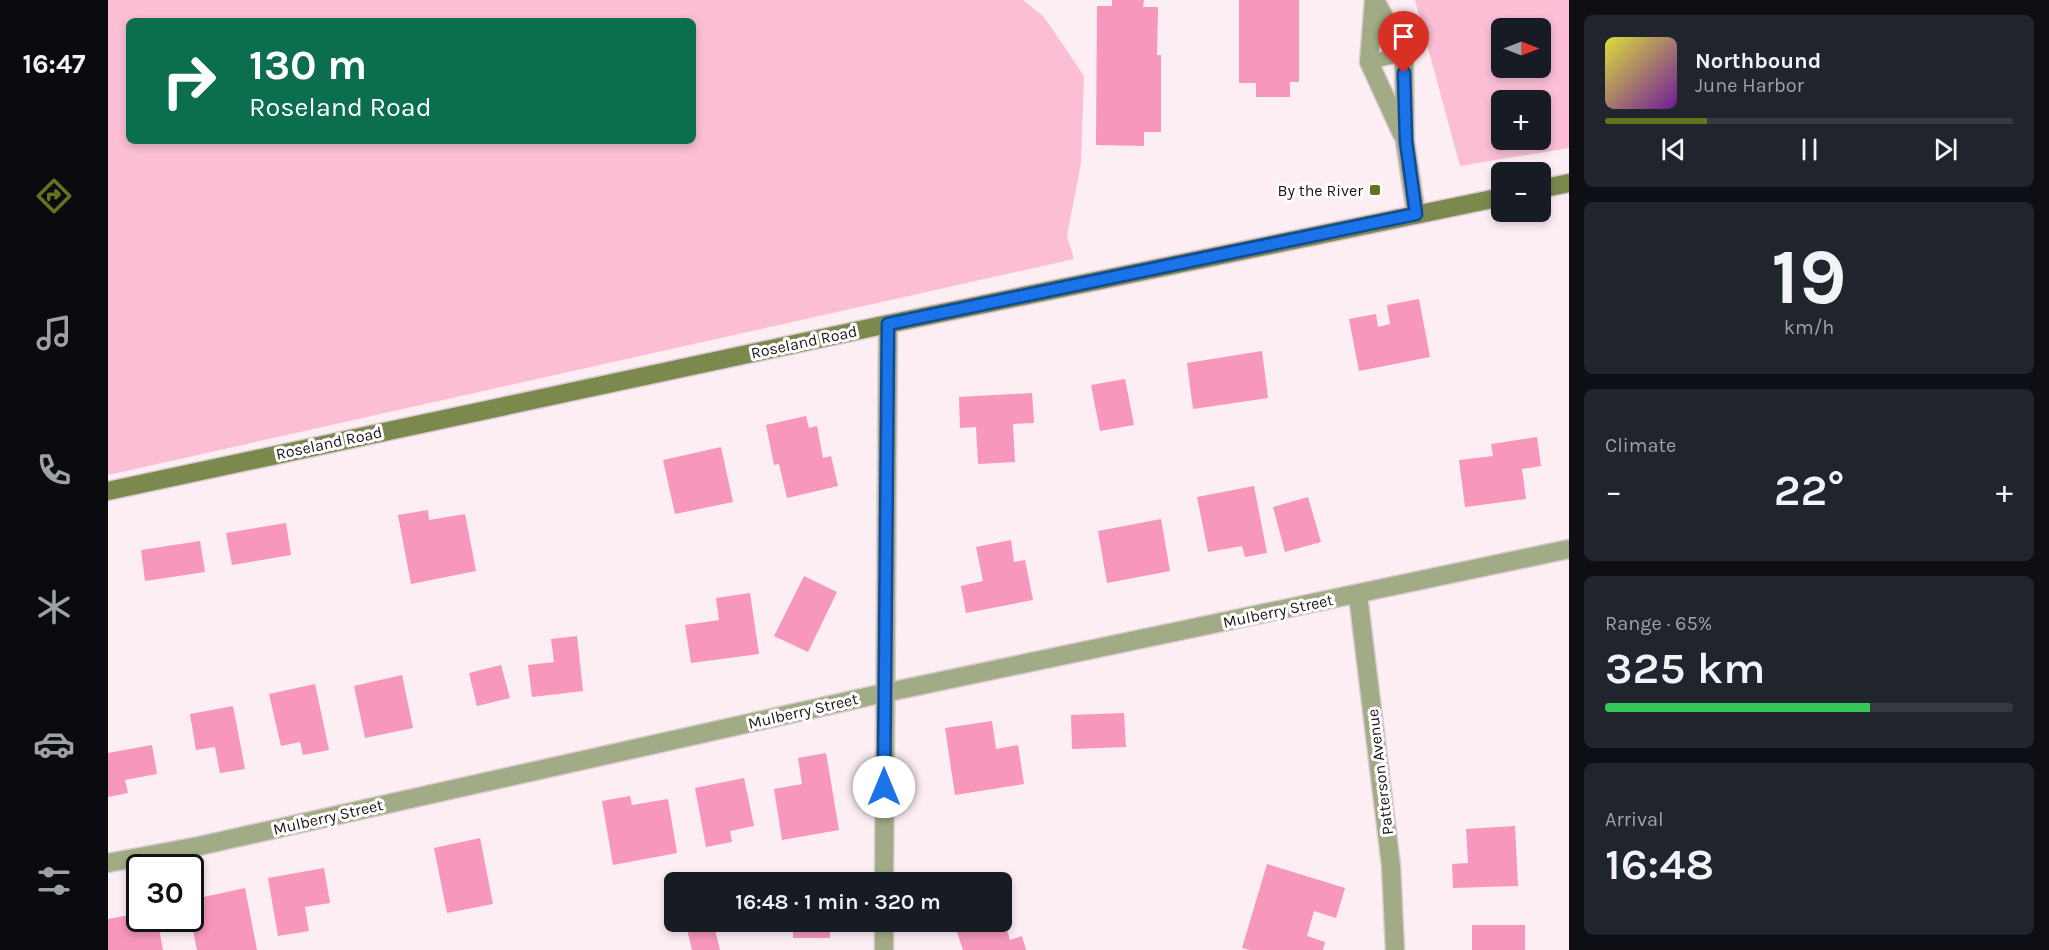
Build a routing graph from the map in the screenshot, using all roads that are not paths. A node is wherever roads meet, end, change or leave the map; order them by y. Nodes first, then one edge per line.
1 (1375, 0) edge
2 (1404, 54) junction
3 (1369, 62) junction
4 (1399, 112) junction
5 (1569, 183) edge
6 (1551, 187) edge
7 (1491, 199) edge
8 (1416, 214) junction
9 (888, 324) junction
10 (108, 491) edge
11 (1569, 549) edge
12 (1358, 595) junction
13 (884, 693) junction
14 (108, 863) edge
15 (884, 872) edge
16 (884, 932) edge
17 (884, 950) edge
18 (1395, 950) edge

1 - 2 street
1 - 3 street
2 - 3 lane
2 - 4 street
3 - 4 street
4 - 8 street
5 - 6 main road
7 - 8 main road, Roseland Road
8 - 9 main road, Roseland Road
9 - 10 main road, Roseland Road
9 - 13 street
11 - 12 street, Mulberry Street
12 - 13 street, Mulberry Street
12 - 18 street, Patterson Avenue
13 - 14 street, Mulberry Street
13 - 15 street
16 - 17 street

